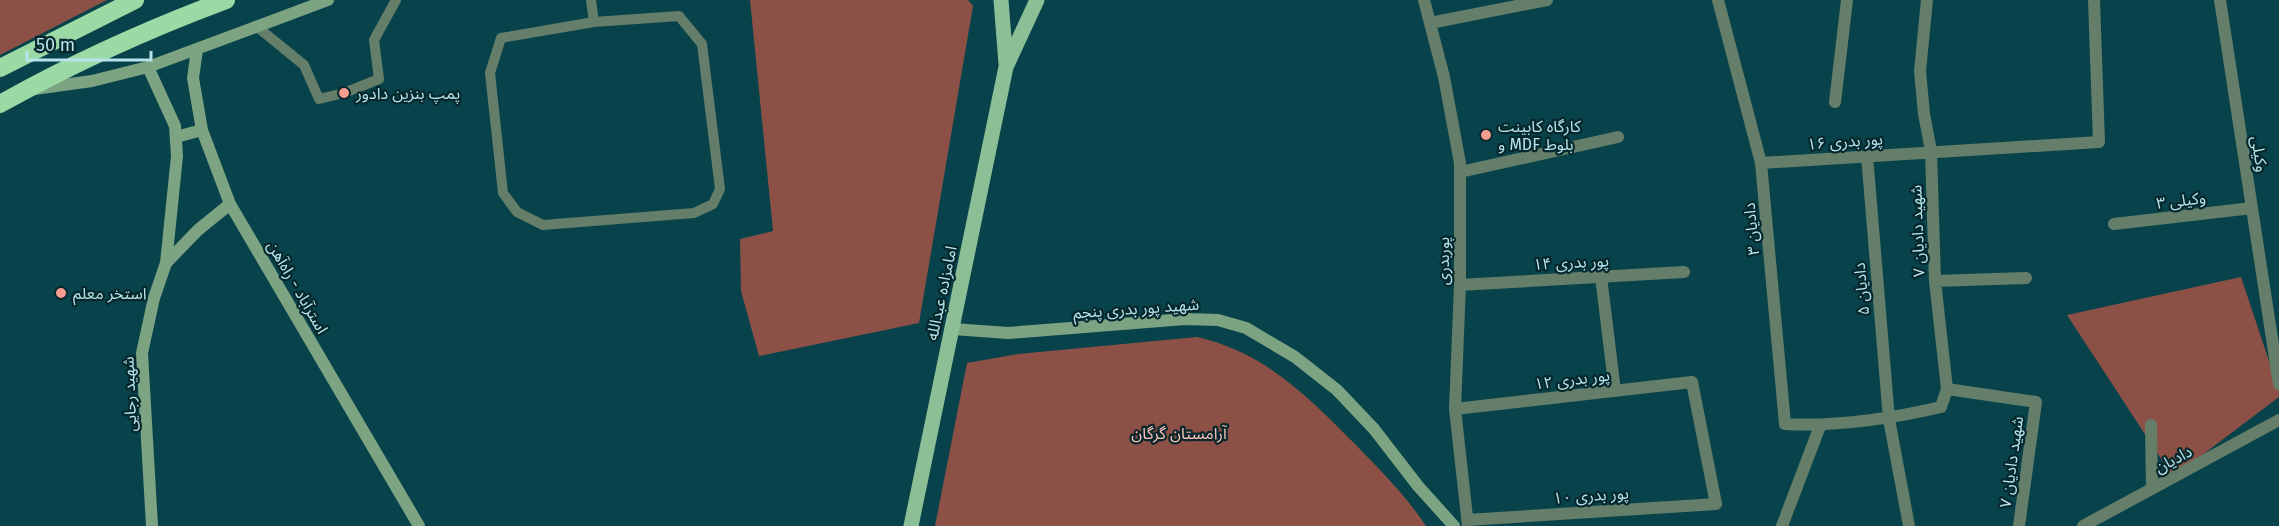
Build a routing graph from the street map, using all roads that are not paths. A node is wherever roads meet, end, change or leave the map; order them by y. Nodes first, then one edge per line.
1 (135, 0) edge
2 (226, 0) edge
3 (328, 0) edge
4 (396, 0) edge
5 (591, 0) edge
6 (1001, 0) edge
7 (1037, 0) edge
8 (1424, 0) edge
9 (1546, 0) edge
10 (1718, 0) edge
11 (1847, 0) edge
12 (1927, 0) edge
13 (2094, 0) edge
14 (2220, 0) edge
15 (594, 22) junction
16 (1430, 24) junction
17 (256, 26) junction
18 (197, 50) junction
19 (148, 67) junction
20 (1006, 67) junction
21 (0, 68) edge
22 (24, 91) junction
23 (1835, 102) dead end
24 (0, 104) edge
25 (202, 130) junction
26 (176, 137) junction
27 (1618, 137) dead end
28 (1931, 151) junction
29 (1867, 156) junction
30 (1761, 163) junction
31 (1460, 172) junction
32 (230, 204) junction
33 (2252, 208) junction
34 (2114, 224) dead end
35 (166, 263) junction
36 (1684, 272) dead end
37 (1601, 277) junction
38 (2026, 278) dead end
39 (1935, 281) junction
40 (1460, 285) junction
41 (952, 329) junction
42 (2279, 384) edge
43 (1947, 389) junction
44 (1615, 391) junction
45 (1455, 409) junction
46 (1889, 419) junction
47 (2279, 420) edge
48 (2151, 424) dead end
49 (1820, 426) junction
50 (2152, 489) junction
51 (1716, 504) joint
52 (1467, 523) edge
53 (152, 526) edge
54 (419, 526) edge
55 (911, 526) edge
56 (1454, 526) edge
57 (1782, 526) edge
58 (1909, 526) edge
59 (2019, 526) edge
60 (2083, 526) edge

1 - 21 highway
2 - 22 highway
3 - 17 main road
4 - 17 lane
5 - 15 lane
6 - 20 main road, امامزاده عبدالله
7 - 20 main road, امامزاده عبدالله
8 - 16 street, پوربدری
9 - 16 street
10 - 30 street, دادیان ۳
11 - 23 street
12 - 28 street, شهید دادیان ۷
13 - 28 street, پور بدری ۱۶
14 - 33 street, وکیلی
15 - 15 lane
16 - 31 street, پوربدری
17 - 18 main road
18 - 19 main road
18 - 25 main road, استرآباد - راه‌آهن
19 - 22 main road
19 - 26 main road, شهید رجایی
20 - 41 main road, امامزاده عبدالله
22 - 24 highway
25 - 26 main road
25 - 32 main road, استرآباد - راه‌آهن
26 - 35 main road, شهید رجایی
27 - 31 street
28 - 29 street, پور بدری ۱۶
28 - 39 street, شهید دادیان ۷
29 - 30 street, پور بدری ۱۶
29 - 46 street, دادیان ۵
30 - 49 street, دادیان ۳
31 - 40 street, پوربدری
32 - 35 main road, شهید رجایی
32 - 54 main road, استرآباد - راه‌آهن
33 - 34 street, وکیلی ۳
33 - 42 street, وکیلی
35 - 53 main road, شهید رجایی
36 - 37 street, پور بدری ۱۴
37 - 40 street, پور بدری ۱۴
37 - 44 street
38 - 39 street
39 - 43 street, شهید دادیان ۷
40 - 45 street, پوربدری
41 - 55 main road, امامزاده عبدالله
41 - 56 main road, شهید پور بدری پنجم
43 - 46 street
43 - 59 street, ۷ شهید دادیان
44 - 45 street, پور بدری ۱۲
44 - 51 street, پور بدری ۱۲
45 - 52 street, پوربدری
46 - 49 street
46 - 58 street, دادیان ۵
47 - 50 street, دادیان
48 - 50 street
49 - 57 street
50 - 60 street, دادیان
51 - 52 street, پور بدری ۱۰

